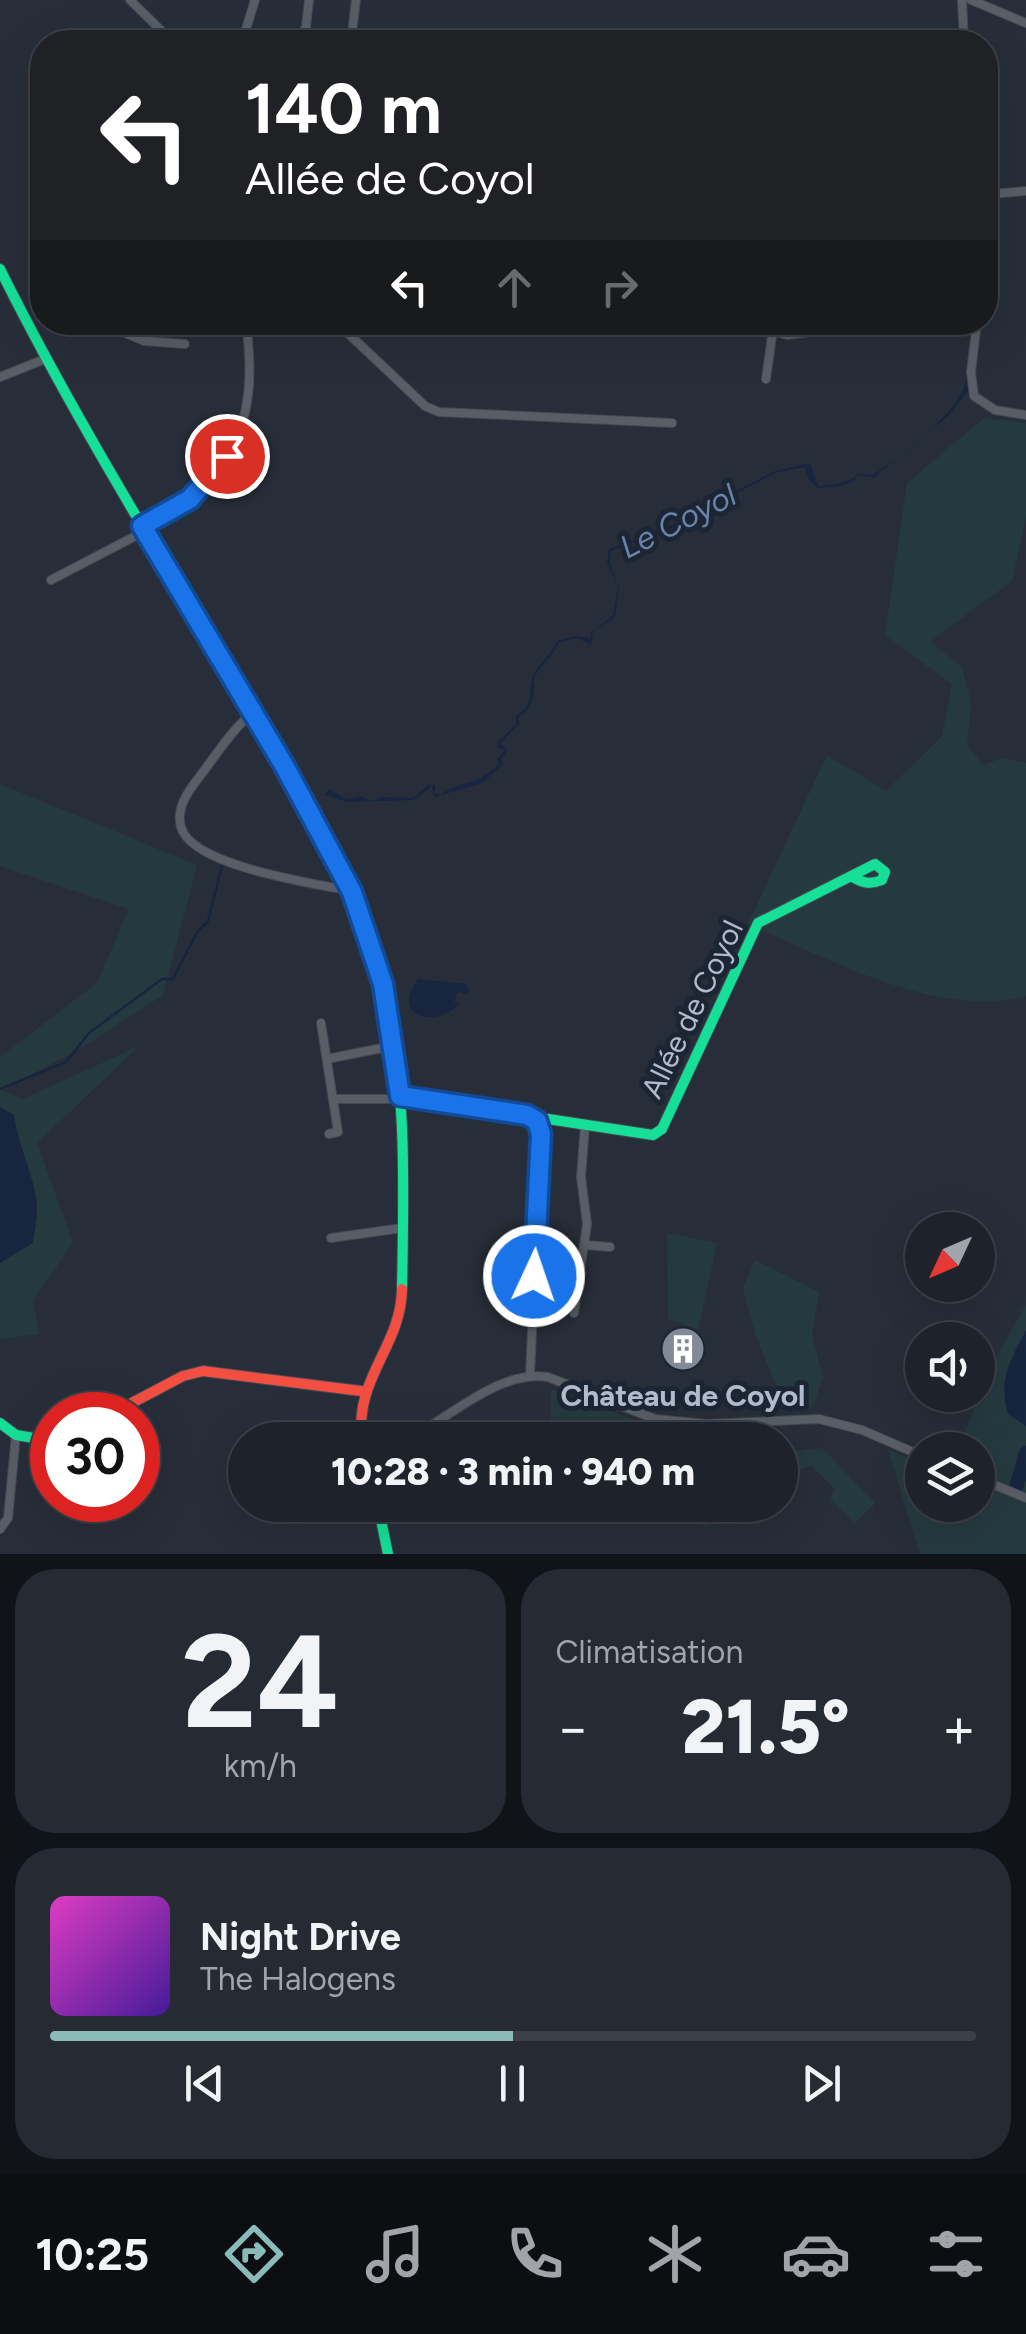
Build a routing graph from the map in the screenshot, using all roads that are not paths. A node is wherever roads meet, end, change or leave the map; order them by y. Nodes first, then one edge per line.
1 (130, 0) edge
2 (255, 0) edge
3 (308, 0) edge
4 (356, 0) edge
5 (962, 0) edge
6 (971, 0) edge
7 (1025, 21) edge
8 (161, 30) edge
9 (246, 30) edge
10 (304, 30) edge
11 (352, 30) edge
12 (963, 30) edge
13 (1026, 191) edge
14 (998, 193) edge
15 (0, 269) edge
16 (30, 330) edge
17 (33, 335) edge
18 (130, 335) edge
19 (247, 335) edge
20 (350, 335) edge
21 (773, 335) edge
22 (975, 335) edge
23 (185, 344) dead end
24 (44, 358) junction
25 (0, 377) edge
26 (766, 379) dead end
27 (1026, 415) edge
28 (672, 423) dead end
29 (144, 528) junction
30 (51, 580) dead end
31 (254, 712) junction
32 (851, 876) dead end
33 (352, 892) junction
34 (321, 1023) dead end
35 (392, 1046) junction
36 (327, 1059) junction
37 (400, 1098) junction
38 (333, 1100) junction
39 (537, 1121) junction
40 (585, 1125) junction
41 (329, 1134) dead end
42 (402, 1228) junction
43 (331, 1238) dead end
44 (586, 1245) junction
45 (610, 1247) dead end
46 (574, 1313) dead end
47 (530, 1375) junction
48 (361, 1391) junction
49 (153, 1392) edge
50 (358, 1422) edge
51 (435, 1422) edge
52 (0, 1423) edge
53 (16, 1435) junction
54 (30, 1437) edge
55 (905, 1449) edge
56 (995, 1485) edge
57 (1026, 1498) edge
58 (381, 1522) edge
59 (0, 1529) edge
60 (388, 1554) edge

1 - 8 street
2 - 9 street
3 - 10 street
4 - 11 street
5 - 12 street
6 - 7 street
13 - 14 street
15 - 16 main road
17 - 24 main road
18 - 23 street
19 - 29 street
20 - 28 street
21 - 26 street
22 - 27 street
24 - 25 street
24 - 29 main road
29 - 30 street
29 - 31 main road
31 - 33 main road
31 - 33 street
32 - 40 main road, Allée de Coyol
33 - 35 main road
34 - 36 street
35 - 36 street
35 - 37 main road
36 - 38 street
37 - 38 street
37 - 39 main road, Allée de Coyol
37 - 42 main road
38 - 41 street
39 - 40 main road, Allée de Coyol
39 - 47 street
40 - 44 street
42 - 43 street
42 - 48 main road
44 - 45 street
44 - 46 street
47 - 51 street
47 - 55 street
48 - 49 main road
48 - 50 main road
52 - 53 main road
53 - 54 main road
53 - 59 street
56 - 57 street
58 - 60 main road

